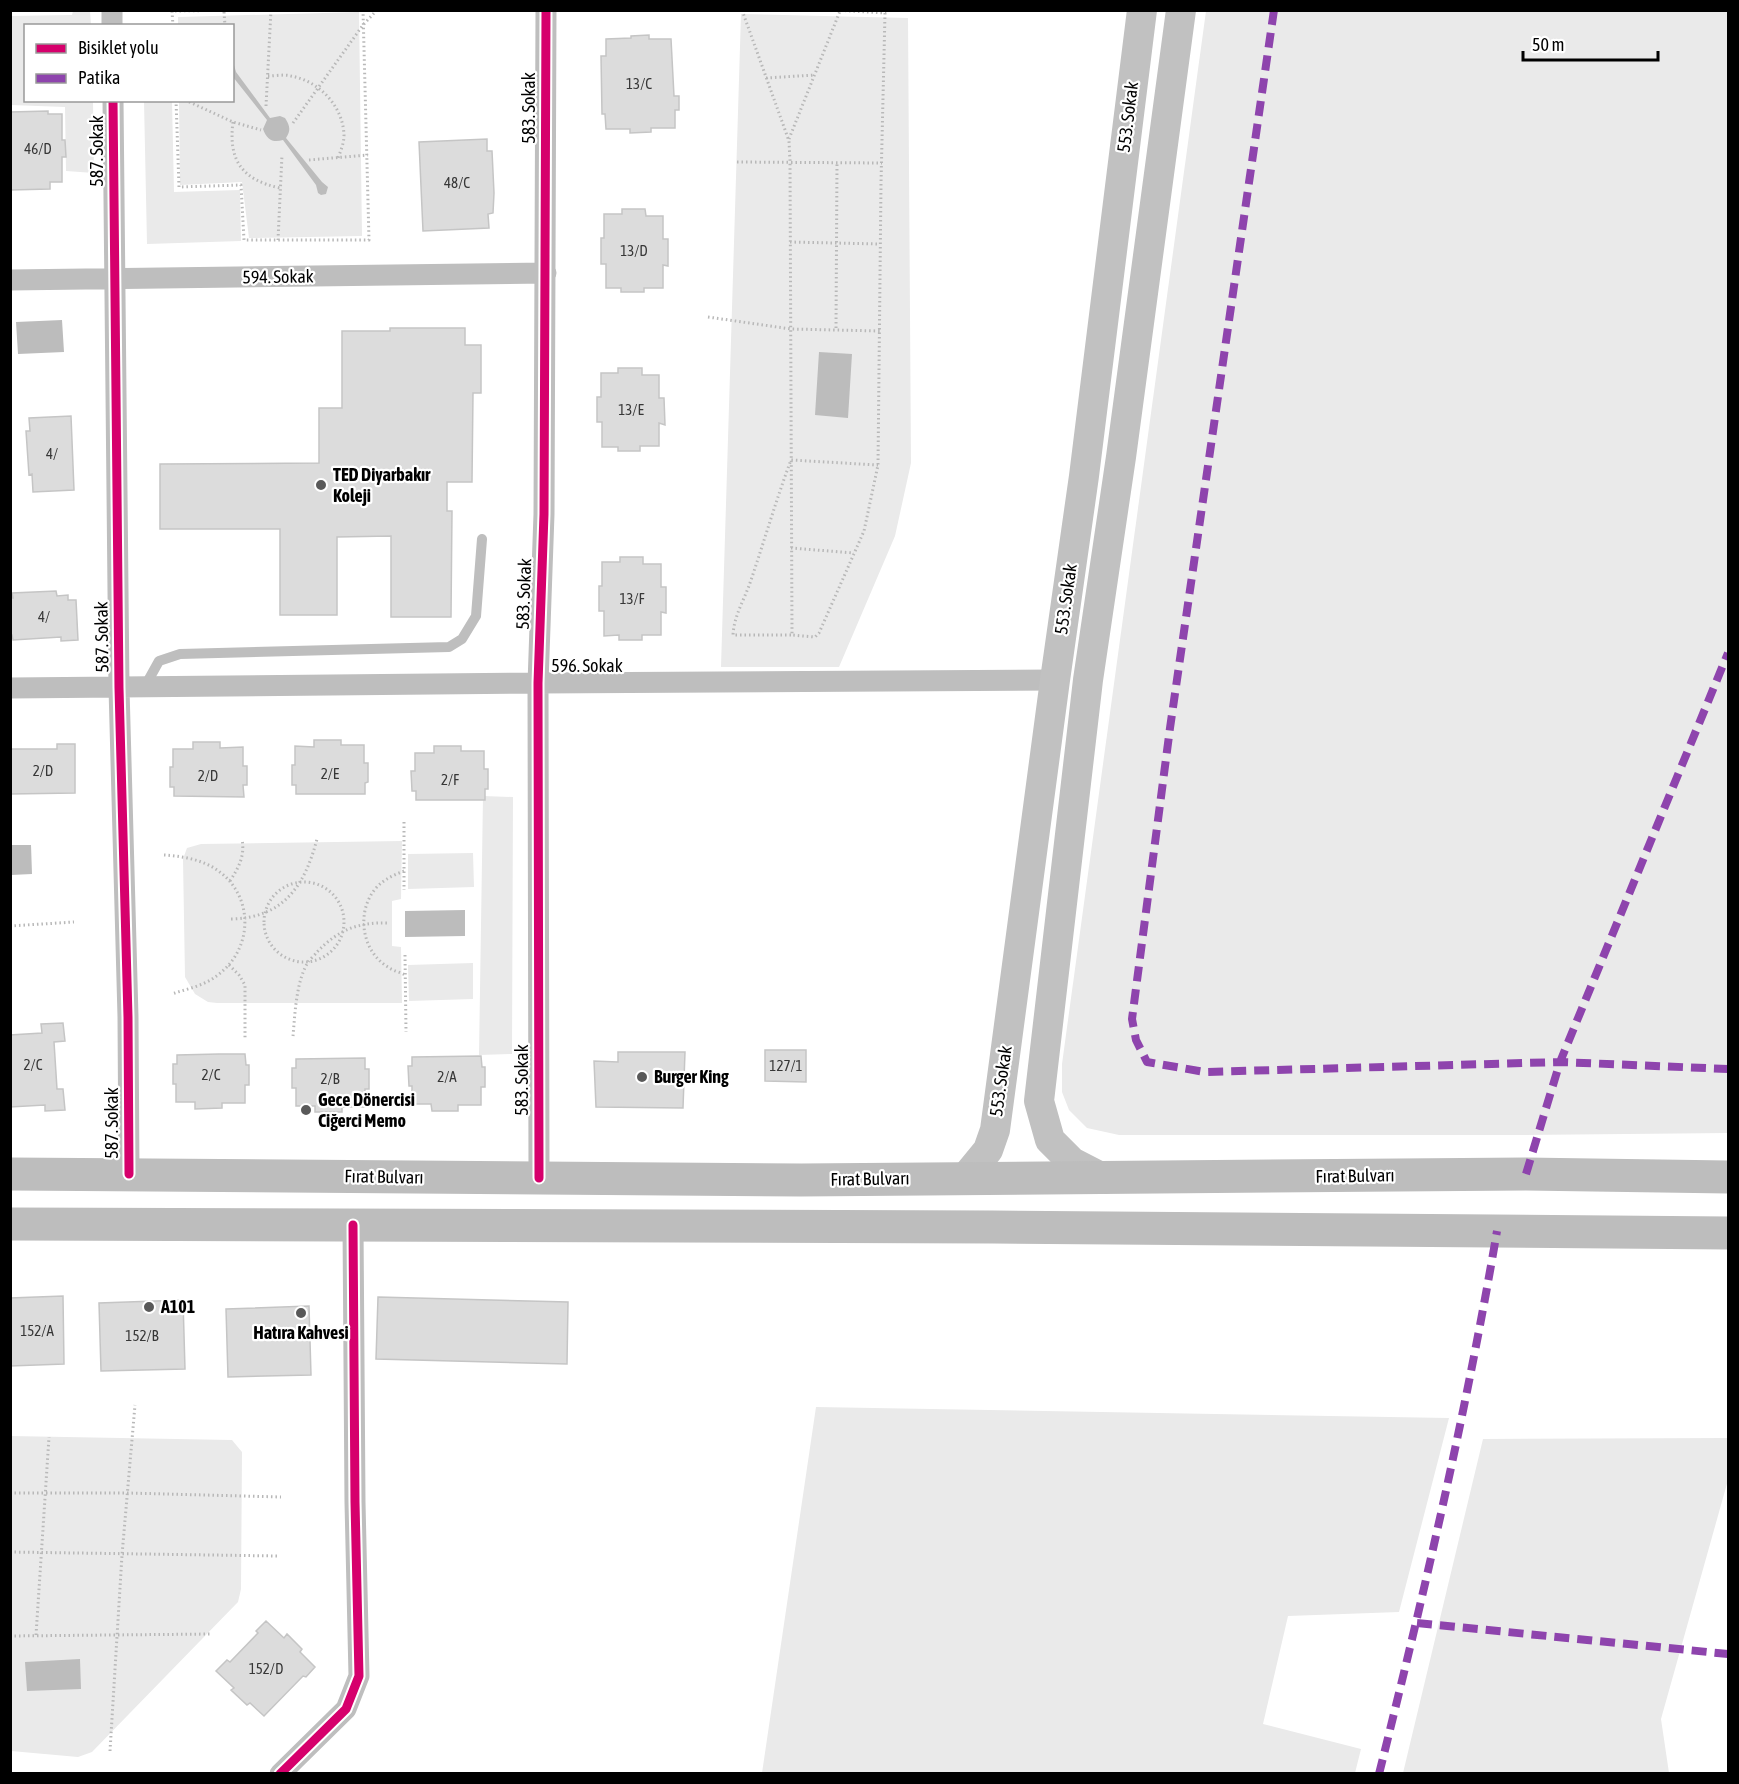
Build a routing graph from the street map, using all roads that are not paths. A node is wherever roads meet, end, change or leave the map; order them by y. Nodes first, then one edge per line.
1 (546, 10) edge
2 (1142, 10) edge
3 (1181, 10) edge
4 (113, 102) edge
5 (546, 273) junction
6 (114, 279) junction
7 (10, 280) edge
8 (483, 538) dead end
9 (1055, 680) junction
10 (538, 683) junction
11 (119, 687) junction
12 (10, 688) edge
13 (144, 688) junction
14 (10, 1174) edge
15 (129, 1174) junction
16 (1728, 1177) edge
17 (539, 1178) junction
18 (965, 1178) junction
19 (1105, 1179) junction
20 (10, 1224) edge
21 (353, 1225) junction
22 (1728, 1233) edge
23 (280, 1773) edge

1 - 5 street, 583. Sokak
2 - 9 main road, 553. Sokak
3 - 19 main road
4 - 6 street, 587. Sokak
5 - 6 street, 594. Sokak
5 - 10 street, 583. Sokak
6 - 7 street, 594. Sokak
6 - 11 street, 587. Sokak
8 - 13 lane
9 - 10 street, 596. Sokak
9 - 18 main road, 553. Sokak
10 - 13 street, 596. Sokak
10 - 17 street, 583. Sokak
11 - 12 street, 596. Sokak
11 - 13 street, 596. Sokak
11 - 15 street, 587. Sokak
14 - 15 main road, Fırat Bulvarı
15 - 17 main road, Fırat Bulvarı
16 - 19 main road, Fırat Bulvarı
17 - 18 main road, Fırat Bulvarı
18 - 19 main road, Fırat Bulvarı
20 - 21 main road
21 - 22 main road
21 - 23 street

